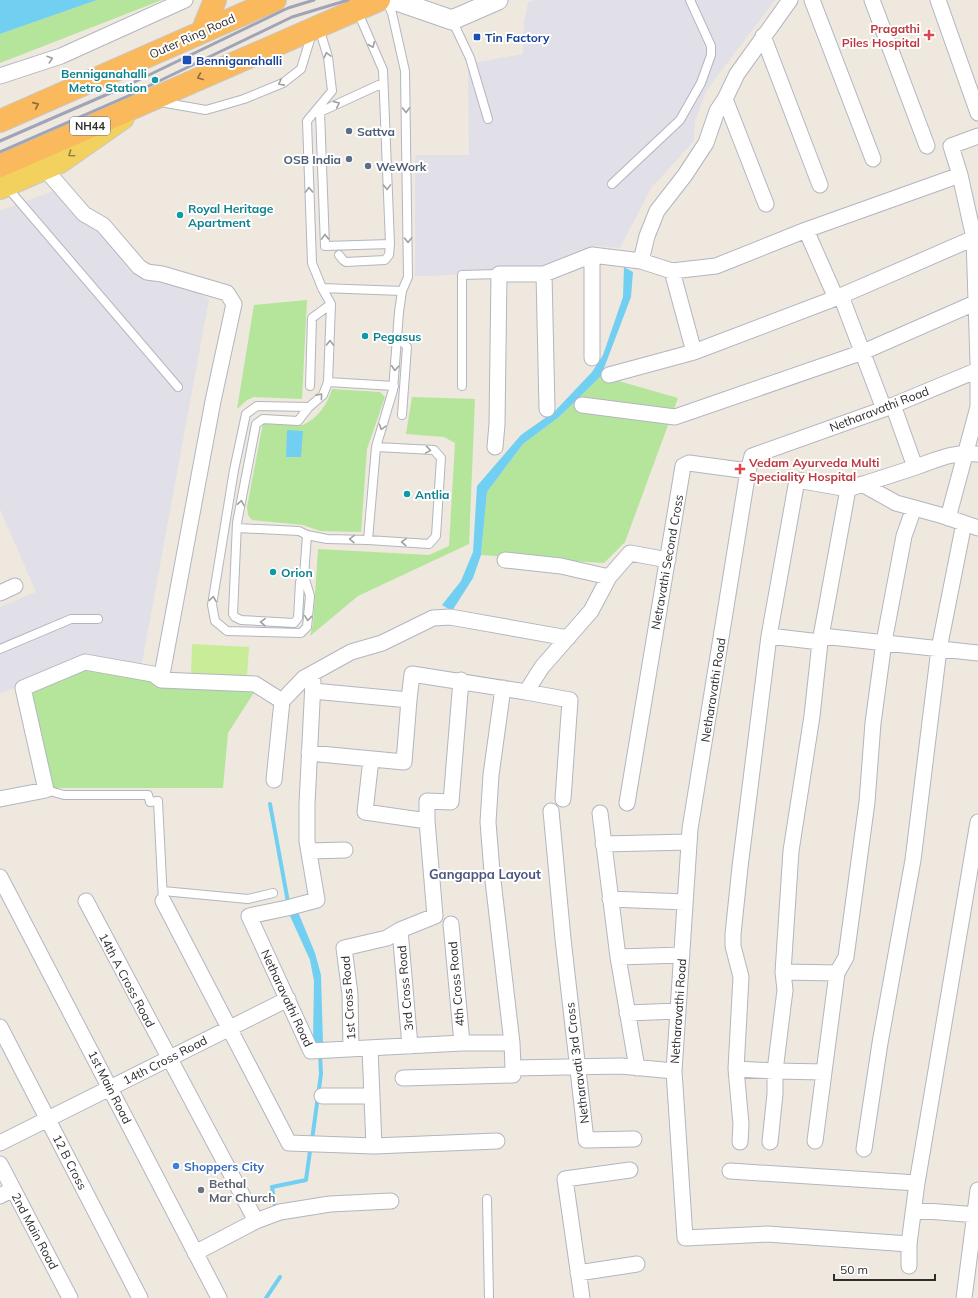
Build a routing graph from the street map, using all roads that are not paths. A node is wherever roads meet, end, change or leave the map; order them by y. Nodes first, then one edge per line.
1 (184, 0) edge
2 (215, 0) edge
3 (275, 0) edge
4 (379, 0) edge
5 (386, 0) edge
6 (394, 0) edge
7 (498, 0) edge
8 (690, 0) edge
9 (790, 0) edge
10 (812, 0) edge
11 (872, 0) edge
12 (938, 0) edge
13 (357, 10) junction
14 (452, 20) junction
15 (316, 28) junction
16 (202, 32) junction
17 (763, 36) junction
18 (0, 76) edge
19 (383, 83) junction
20 (725, 99) junction
21 (148, 100) junction
22 (978, 113) edge
23 (488, 119) dead end
24 (0, 121) edge
25 (978, 136) edge
26 (927, 146) dead end
27 (873, 159) dead end
28 (38, 161) junction
29 (960, 175) junction
30 (2, 180) edge
31 (612, 184) dead end
32 (820, 185) dead end
33 (766, 204) dead end
34 (806, 230) junction
35 (974, 238) junction
36 (390, 244) junction
37 (339, 255) dead end
38 (592, 255) junction
39 (635, 260) junction
40 (672, 271) junction
41 (499, 274) junction
42 (544, 274) junction
43 (977, 286) edge
44 (322, 288) junction
45 (402, 291) junction
46 (839, 297) junction
47 (977, 302) edge
48 (331, 304) junction
49 (397, 335) junction
50 (978, 347) edge
51 (694, 352) junction
52 (863, 352) junction
53 (592, 358) dead end
54 (978, 363) edge
55 (978, 370) edge
56 (609, 375) dead end
57 (328, 382) junction
58 (978, 382) edge
59 (310, 386) dead end
60 (394, 386) junction
61 (462, 386) dead end
62 (178, 387) dead end
63 (582, 405) dead end
64 (978, 406) edge
65 (309, 407) junction
66 (889, 407) junction
67 (547, 409) dead end
68 (402, 415) dead end
69 (376, 447) junction
70 (495, 447) dead end
71 (972, 453) edge
72 (915, 468) junction
73 (748, 471) junction
74 (855, 486) junction
75 (914, 508) junction
76 (948, 518) junction
77 (971, 525) edge
78 (237, 528) junction
79 (307, 535) junction
80 (368, 540) junction
81 (505, 560) dead end
82 (668, 560) junction
83 (304, 576) junction
84 (608, 577) junction
85 (14, 586) dead end
86 (0, 593) edge
87 (98, 619) dead end
88 (769, 636) junction
89 (568, 638) junction
90 (821, 639) junction
91 (884, 642) junction
92 (0, 649) edge
93 (939, 649) junction
94 (978, 653) edge
95 (304, 678) junction
96 (161, 680) junction
97 (461, 680) junction
98 (503, 688) junction
99 (313, 691) junction
100 (526, 692) junction
101 (409, 700) junction
102 (282, 701) junction
103 (309, 753) junction
104 (371, 759) junction
105 (274, 780) dead end
106 (46, 790) junction
107 (0, 799) edge
108 (562, 799) dead end
109 (628, 803) dead end
110 (551, 812) dead end
111 (600, 813) dead end
112 (427, 822) junction
113 (978, 822) edge
114 (689, 842) junction
115 (603, 844) junction
116 (345, 850) dead end
117 (309, 851) junction
118 (0, 877) edge
119 (273, 893) dead end
120 (163, 896) junction
121 (610, 899) junction
122 (86, 901) dead end
123 (685, 902) junction
124 (451, 924) dead end
125 (400, 930) junction
126 (682, 955) junction
127 (618, 957) junction
128 (783, 972) junction
129 (837, 973) junction
130 (288, 999) junction
131 (678, 1011) junction
132 (628, 1013) junction
133 (0, 1027) edge
134 (229, 1028) junction
135 (462, 1043) junction
136 (512, 1043) junction
137 (410, 1046) junction
138 (351, 1048) junction
139 (370, 1048) junction
140 (169, 1059) junction
141 (513, 1068) junction
142 (578, 1068) junction
143 (637, 1068) junction
144 (736, 1068) junction
145 (674, 1071) junction
146 (775, 1071) junction
147 (824, 1072) junction
148 (403, 1078) dead end
149 (111, 1088) junction
150 (322, 1096) dead end
151 (372, 1096) junction
152 (48, 1119) junction
153 (634, 1139) dead end
154 (497, 1141) dead end
155 (816, 1141) dead end
156 (740, 1142) dead end
157 (770, 1142) dead end
158 (0, 1143) edge
159 (374, 1146) junction
160 (864, 1150) dead end
161 (0, 1164) edge
162 (630, 1170) dead end
163 (730, 1171) dead end
164 (917, 1184) junction
165 (978, 1190) edge
166 (6, 1192) edge
167 (487, 1199) dead end
168 (391, 1201) dead end
169 (914, 1210) junction
170 (976, 1215) edge
171 (256, 1221) junction
172 (910, 1244) junction
173 (195, 1253) junction
174 (637, 1264) dead end
175 (909, 1266) dead end
176 (578, 1273) junction
177 (70, 1298) edge
178 (140, 1298) edge
179 (219, 1298) edge
180 (489, 1298) edge
181 (582, 1298) edge
182 (964, 1298) edge

18 -> 1 street
2 - 16 highway
3 - 16 highway, Outer Ring Road
4 - 13 highway, NH44
5 -> 45 lane
6 - 14 street
7 - 14 street
8 - 31 lane
9 - 17 street
10 - 27 street
11 - 26 street
12 - 22 street
13 - 15 highway, NH44
13 -> 19 lane
14 - 23 lane
15 -> 21 highway, NH44
15 -> 21 lane
44 -> 15 lane
24 -> 16 highway, Outer Ring Road
17 - 20 street
17 - 32 street
19 -> 36 lane
36 -> 19 lane
20 - 33 street
20 - 39 street
21 -> 28 highway, NH44
25 - 29 street
28 - 30 highway, NH44
28 - 96 street
29 - 34 street
29 - 35 street
30 - 62 lane
34 - 40 street
34 - 46 street
35 - 43 street
35 - 46 street
36 - 37 lane
38 - 39 street
38 - 42 street
38 - 53 street
39 - 40 street
40 - 51 street
41 - 42 street
41 - 61 lane
41 - 70 street
42 - 67 street
43 - 47 street
44 - 45 lane
44 - 48 lane
45 - 49 lane
46 - 51 street
46 - 52 street
47 - 50 street
47 - 52 street
57 -> 48 lane
48 - 59 lane
49 -> 60 lane
49 - 68 lane
50 - 54 street
51 - 56 street
52 - 63 street
52 - 66 street
55 - 66 street, Netharavathi Road
57 - 60 lane
65 -> 57 lane
58 - 64 street
60 -> 69 lane
64 - 71 street
78 -> 65 lane
83 -> 65 lane
66 - 72 street
66 - 73 street, Netharavathi Road
69 - 80 lane
69 -> 80 lane
71 - 72 street
71 - 76 street
72 - 74 street
73 - 82 street, Netravathi Second Cross
73 - 114 street, Netharavathi Road
74 - 75 street
74 - 88 street
74 - 90 street
75 - 76 street
75 - 91 street
76 - 77 street
77 - 93 street
78 - 79 lane
83 -> 78 lane
80 -> 79 lane
79 - 83 lane
81 - 84 street
82 - 84 street
82 - 109 street, Netravathi Second Cross
84 - 89 street
85 - 86 street
87 - 92 lane
88 - 90 street
88 - 144 street
89 - 95 street
89 - 100 street
90 - 91 street
90 - 128 street
91 - 93 street
91 - 129 street
93 - 94 street
93 - 160 street
95 - 99 street
95 - 102 street
96 - 102 street
96 - 106 street
97 - 98 street
97 - 101 street
97 - 112 street
98 - 100 street
98 - 136 street
99 - 101 street
99 - 103 street, Netharavathi Road
100 - 108 street
101 - 104 street
102 - 105 street
103 - 104 street
103 - 117 street, Netharavathi Road
104 - 112 street
106 - 107 street
106 - 120 lane
110 - 142 street, Netharavati 3rd Cross
111 - 115 street
112 - 125 street
113 - 164 street
114 - 115 street
114 - 123 street, Netharavathi Road
115 - 121 street
116 - 117 street
117 - 130 street, Netharavathi Road
118 - 149 street, 1st Main Road
119 - 120 lane
120 - 134 street
121 - 123 street
121 - 127 street
122 - 140 street, 14th A Cross Road
123 - 126 street, Netharavathi Road
124 - 135 street, 4th Cross Road
125 - 137 street, 3rd Cross Road
125 - 138 street, 1st Cross Road
126 - 127 street
126 - 131 street, Netharavathi Road
127 - 132 street
128 - 129 street
128 - 146 street
129 - 147 street
130 - 134 street, 14th Cross Road
130 - 138 street, Netharavathi Road
131 - 132 street
131 - 145 street, Netharavathi Road
132 - 143 street
133 - 152 street, 12 B Cross
134 - 140 street, 14th Cross Road
134 - 159 street
135 - 136 street, Netharavathi Road
135 - 137 street, Netharavathi Road
136 - 141 street
137 - 139 street, Netharavathi Road
138 - 139 street, Netharavathi Road
139 - 151 street
140 - 149 street, 14th Cross Road
140 - 171 street, 14th A Cross Road
141 - 142 street, Netharavathi Road
141 - 148 street
142 - 143 street, Netharavathi Road
142 - 153 street, Netharavati 3rd Cross
143 - 145 street, Netharavathi Road
144 - 146 street
144 - 156 street
145 - 172 street
146 - 147 street
146 - 157 street
147 - 155 street
149 - 152 street, 14th Cross Road
149 - 173 street, 1st Main Road
150 - 151 street
151 - 159 street
152 - 158 street, 14th Cross Road
152 - 178 street, 12 B Cross
154 - 159 street
161 - 166 street, 2nd Main Road
162 - 176 street
163 - 164 street
164 - 169 street
165 - 170 street
166 - 177 street, 2nd Main Road
167 - 180 lane
168 - 171 street
169 - 170 street
169 - 172 street
170 - 182 street
171 - 173 street
172 - 175 street
173 - 179 street, 1st Main Road
174 - 176 street
176 - 181 street

